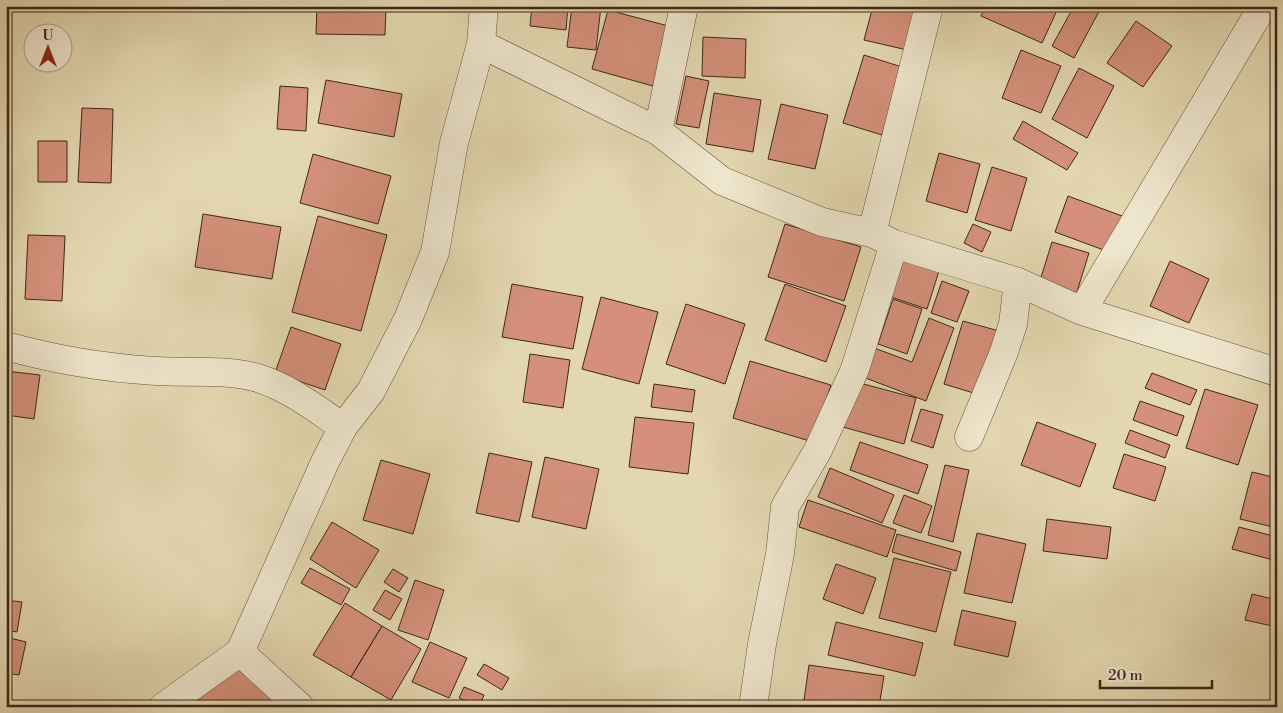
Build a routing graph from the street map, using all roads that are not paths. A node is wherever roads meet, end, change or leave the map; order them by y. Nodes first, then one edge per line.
1 (484, 6) edge
2 (684, 6) edge
3 (929, 6) edge
4 (1263, 6) edge
5 (481, 44) junction
6 (658, 131) junction
7 (883, 238) junction
8 (1018, 282) junction
9 (1082, 311) junction
10 (6, 346) edge
11 (1277, 372) edge
12 (343, 427) junction
13 (969, 437) dead end
14 (240, 652) junction
15 (163, 707) edge
16 (300, 707) edge
17 (753, 707) edge

1 - 5 street
2 - 6 street
3 - 7 street
4 - 9 street
5 - 6 street
5 - 12 street
6 - 7 street
7 - 8 street
7 - 17 street
8 - 9 street
8 - 13 street
9 - 11 street
10 - 12 street
12 - 14 street
14 - 15 street
14 - 16 street

